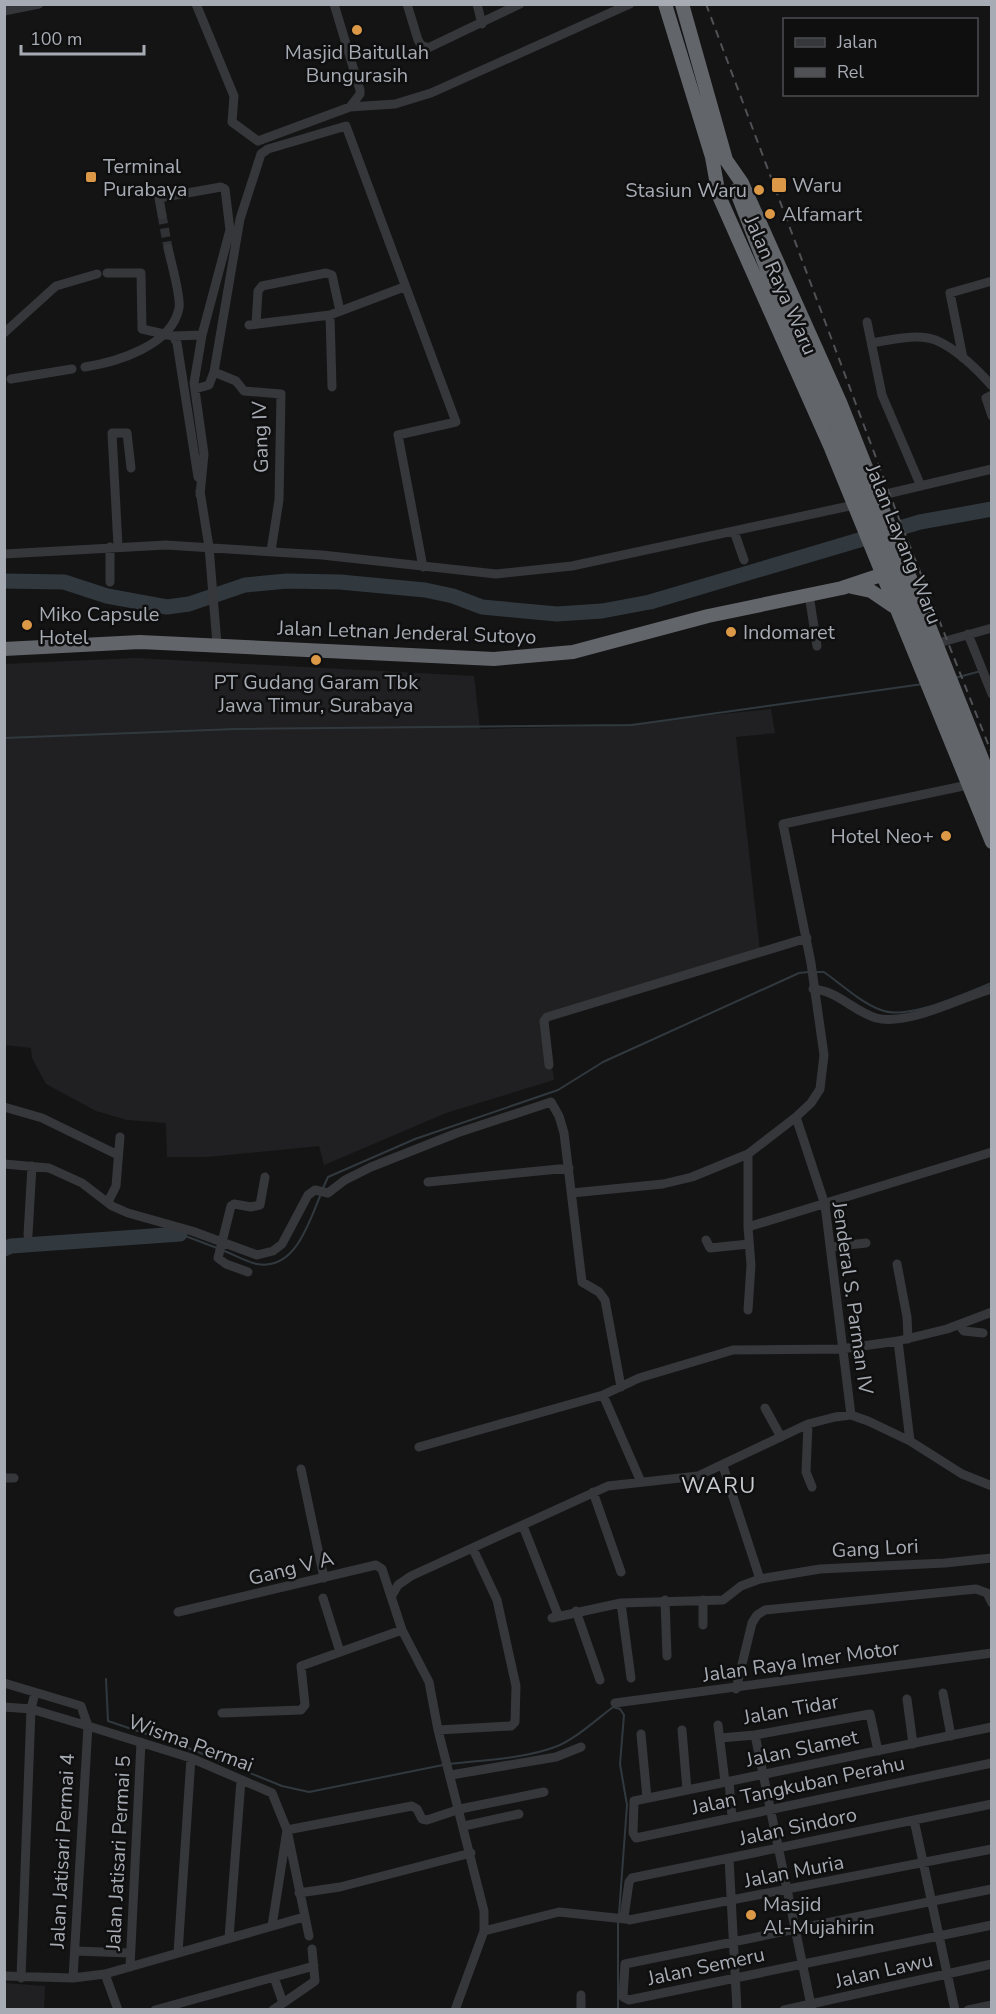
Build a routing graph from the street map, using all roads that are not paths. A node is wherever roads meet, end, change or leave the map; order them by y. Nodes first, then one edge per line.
1 (39, 4) edge
2 (195, 4) edge
3 (334, 4) edge
4 (407, 4) edge
5 (477, 4) edge
6 (520, 4) edge
7 (630, 4) edge
8 (665, 4) edge
9 (684, 8) edge
10 (4, 11) edge
11 (482, 24) junction
12 (350, 107) junction
13 (305, 122) junction
14 (308, 136) junction
15 (719, 158) junction
16 (162, 215) tunnel mouth
17 (168, 248) tunnel mouth
18 (992, 281) edge
19 (404, 287) junction
20 (340, 311) junction
21 (330, 315) junction
22 (867, 322) dead end
23 (4, 333) edge
24 (169, 334) junction
25 (202, 335) junction
26 (872, 344) junction
27 (963, 358) junction
28 (85, 367) dead end
29 (72, 369) dead end
30 (214, 372) junction
31 (11, 379) dead end
32 (992, 386) edge
33 (332, 387) dead end
34 (195, 389) junction
35 (992, 395) edge
36 (992, 416) edge
37 (131, 468) dead end
38 (992, 469) edge
39 (920, 484) junction
40 (200, 495) junction
41 (878, 496) junction
42 (854, 505) junction
43 (734, 531) junction
44 (114, 546) junction
45 (209, 547) junction
46 (897, 547) junction
47 (271, 551) junction
48 (4, 554) edge
49 (873, 554) junction
50 (744, 560) dead end
51 (423, 567) junction
52 (905, 567) junction
53 (882, 575) junction
54 (110, 582) dead end
55 (843, 588) junction
56 (809, 595) junction
57 (895, 607) junction
58 (992, 628) edge
59 (968, 634) junction
60 (217, 644) junction
61 (935, 644) junction
62 (818, 646) dead end
63 (4, 649) edge
64 (992, 694) edge
65 (992, 784) edge
66 (968, 785) junction
67 (992, 814) edge
68 (992, 842) edge
69 (807, 938) junction
70 (813, 985) junction
71 (992, 989) edge
72 (549, 1065) dead end
73 (4, 1107) edge
74 (796, 1117) junction
75 (120, 1137) dead end
76 (992, 1152) edge
77 (748, 1154) junction
78 (117, 1155) junction
79 (4, 1164) edge
80 (32, 1166) junction
81 (569, 1168) junction
82 (265, 1177) dead end
83 (428, 1182) dead end
84 (572, 1193) junction
85 (110, 1204) junction
86 (825, 1205) junction
87 (748, 1227) junction
88 (28, 1235) dead end
89 (706, 1240) dead end
90 (866, 1243) dead end
91 (749, 1244) junction
92 (222, 1247) junction
93 (830, 1247) junction
94 (897, 1264) dead end
95 (248, 1272) dead end
96 (748, 1310) dead end
97 (992, 1312) edge
98 (959, 1325) junction
99 (982, 1333) dead end
100 (903, 1340) junction
101 (841, 1349) junction
102 (621, 1387) junction
103 (603, 1395) junction
104 (765, 1408) dead end
105 (851, 1415) junction
106 (808, 1424) junction
107 (781, 1437) junction
108 (910, 1441) junction
109 (419, 1447) dead end
110 (723, 1466) junction
111 (301, 1469) dead end
112 (641, 1482) junction
113 (992, 1486) edge
114 (812, 1487) dead end
115 (593, 1492) junction
116 (523, 1526) junction
117 (472, 1549) junction
118 (992, 1558) edge
119 (621, 1572) dead end
120 (324, 1578) junction
121 (760, 1579) junction
122 (323, 1598) dead end
123 (391, 1598) junction
124 (664, 1600) junction
125 (703, 1600) junction
126 (621, 1603) junction
127 (992, 1603) edge
128 (576, 1611) junction
129 (178, 1612) dead end
130 (703, 1625) dead end
131 (402, 1630) junction
132 (340, 1652) junction
133 (992, 1653) edge
134 (667, 1656) dead end
135 (631, 1678) dead end
136 (600, 1680) dead end
137 (4, 1683) edge
138 (736, 1689) junction
139 (35, 1693) junction
140 (944, 1693) dead end
141 (907, 1699) dead end
142 (615, 1703) dead end
143 (4, 1707) edge
144 (32, 1709) junction
145 (222, 1713) dead end
146 (718, 1725) dead end
147 (88, 1726) junction
148 (992, 1727) edge
149 (438, 1730) junction
150 (682, 1730) dead end
151 (641, 1734) dead end
152 (755, 1735) junction
153 (951, 1736) junction
154 (720, 1738) junction
155 (141, 1742) junction
156 (913, 1744) junction
157 (581, 1747) dead end
158 (878, 1751) junction
159 (191, 1758) junction
160 (992, 1763) edge
161 (450, 1774) junction
162 (763, 1775) junction
163 (241, 1780) junction
164 (727, 1782) junction
165 (687, 1790) junction
166 (544, 1792) dead end
167 (647, 1798) junction
168 (992, 1804) edge
169 (460, 1809) junction
170 (770, 1809) junction
171 (519, 1814) dead end
172 (732, 1817) junction
173 (914, 1820) junction
174 (464, 1826) junction
175 (287, 1830) junction
176 (778, 1848) junction
177 (992, 1849) edge
178 (471, 1853) junction
179 (729, 1858) junction
180 (923, 1863) junction
181 (992, 1889) edge
182 (787, 1891) junction
183 (299, 1893) junction
184 (731, 1902) junction
185 (932, 1902) junction
186 (304, 1917) junction
187 (620, 1919) junction
188 (992, 1925) edge
189 (272, 1926) junction
190 (795, 1930) junction
191 (484, 1931) junction
192 (309, 1936) dead end
193 (939, 1936) junction
194 (229, 1938) junction
195 (733, 1942) junction
196 (312, 1949) dead end
197 (75, 1952) junction
198 (130, 1953) junction
199 (178, 1953) junction
200 (992, 1964) edge
201 (802, 1965) junction
202 (314, 1966) junction
203 (130, 1967) junction
204 (105, 1974) junction
205 (947, 1974) junction
206 (4, 1976) edge
207 (274, 1977) junction
208 (21, 1978) junction
209 (73, 1978) junction
210 (735, 1978) junction
211 (581, 1995) dead end
212 (283, 2003) junction
213 (992, 2005) edge
214 (811, 2007) edge
215 (170, 2008) edge
216 (118, 2010) edge
217 (154, 2010) edge
218 (273, 2010) edge
219 (455, 2010) edge
220 (581, 2010) edge
221 (738, 2010) edge
222 (784, 2010) edge
223 (955, 2010) edge
224 (968, 2010) edge

1 - 10 street
2 - 13 street
3 - 12 street
4 - 11 street
5 - 11 street
6 - 11 street
7 - 12 street
8 - 15 highway, Jalan Raya Waru
9 - 15 highway, Jalan Raya Waru
12 - 13 street
13 - 14 street
14 - 19 street
14 - 30 street
15 - 41 highway, Jalan Raya Waru
15 - 42 highway, Jalan Raya Waru
15 - 67 highway, Jalan Layang Waru, bridge
16 - 25 street
17 - 24 street
18 - 27 street
19 - 20 street
19 - 51 street
20 - 21 street
20 - 21 street
21 - 33 street
22 - 26 street
23 - 24 street
24 - 25 street
24 - 28 street
24 - 40 street
25 - 34 street
26 - 27 street
26 - 39 street
27 - 32 street
29 - 31 street
30 - 34 street
30 - 47 street, Gang IV
34 - 40 street
35 - 36 street
37 - 44 street
38 - 39 street
39 - 41 street
40 - 45 street
41 - 46 highway, Jalan Raya Waru
42 - 43 street
42 - 49 highway, Jalan Raya Waru
43 - 50 street
43 - 51 street
44 - 45 street
44 - 48 street
44 - 54 street
45 - 47 street
45 - 60 street
46 - 49 highway
46 - 52 highway, Jalan Raya Waru
47 - 51 street
49 - 53 highway, Jalan Raya Waru
49 - 55 highway
52 - 53 highway, Jalan Letnan Jenderal Sutoyo
52 - 61 highway, Jalan Raya Waru
53 - 55 highway, Jalan Letnan Jenderal Sutoyo
53 - 57 highway, Jalan Raya Waru
55 - 56 highway, Jalan Letnan Jenderal Sutoyo
55 - 57 highway
56 - 60 highway, Jalan Letnan Jenderal Sutoyo
56 - 62 street
57 - 66 highway, Jalan Raya Waru
58 - 59 street
59 - 61 street
59 - 64 street
60 - 63 highway, Jalan Letnan Jenderal Sutoyo
61 - 65 highway, Jalan Raya Waru
66 - 68 highway, Jalan Raya Waru
66 - 69 street
69 - 70 street
69 - 72 street
70 - 71 street
70 - 74 street
73 - 78 street
74 - 77 street
74 - 86 street, Jenderal S. Parman IV
75 - 78 street
76 - 86 street
77 - 84 street
77 - 87 street
78 - 85 street
79 - 80 street
80 - 85 street
80 - 88 street
81 - 83 street
81 - 84 street
81 - 92 street
82 - 92 street
84 - 102 street
85 - 92 street
86 - 87 street
86 - 93 street, Jenderal S. Parman IV
87 - 91 street
89 - 91 street
90 - 93 street
91 - 96 street
92 - 95 street
93 - 101 street, Jenderal S. Parman IV
94 - 100 street
97 - 98 street
98 - 99 street
98 - 100 street
100 - 101 street
100 - 108 street
101 - 102 street
101 - 105 street, Jenderal S. Parman IV
102 - 103 street
103 - 109 street
103 - 112 street
104 - 107 street
105 - 106 street
105 - 108 street
106 - 107 street
106 - 114 street
107 - 110 street
108 - 113 street
110 - 112 street
110 - 121 street
111 - 120 street
112 - 115 street
115 - 116 street
115 - 119 street
116 - 117 street
116 - 128 street, Gang Lori
117 - 123 street
117 - 149 street
118 - 121 street, Gang Lori
120 - 123 street, Gang V A
120 - 129 street, Gang V A
121 - 125 street, Gang Lori
122 - 132 street
123 - 131 street
124 - 125 street, Gang Lori
124 - 126 street, Gang Lori
124 - 134 street
125 - 130 street
126 - 128 street, Gang Lori
126 - 135 street
127 - 138 street
128 - 136 street
131 - 132 street
131 - 149 street
132 - 145 street
133 - 138 street, Jalan Raya Imer Motor
137 - 139 street
138 - 142 street, Jalan Raya Imer Motor
139 - 144 street
139 - 147 street
140 - 153 street
141 - 156 street
143 - 144 street, Wisma Permai
144 - 147 street, Wisma Permai
144 - 208 street
146 - 154 street
147 - 155 street, Wisma Permai
147 - 197 street, Jalan Jatisari Permai 4
148 - 153 street, Jalan Slamet
149 - 161 street
150 - 165 street
151 - 167 street
152 - 154 street, Jalan Tidar
152 - 158 street, Jalan Tidar
152 - 162 street
153 - 156 street, Jalan Slamet
154 - 164 street
155 - 159 street, Wisma Permai
155 - 198 street, Jalan Jatisari Permai 5
156 - 158 street, Jalan Slamet
157 - 161 street
158 - 162 street, Jalan Slamet
159 - 163 street, Wisma Permai
159 - 199 street
160 - 170 street, Jalan Tangkuban Perahu
161 - 169 street
162 - 164 street, Jalan Slamet
162 - 170 street
163 - 175 street, Wisma Permai
163 - 194 street
164 - 165 street, Jalan Slamet
164 - 172 street
165 - 167 street, Jalan Slamet
166 - 169 street
167 - 172 street, Jalan Tangkuban Perahu
168 - 173 street, Jalan Sindoro
169 - 174 street
169 - 175 street
170 - 172 street, Jalan Tangkuban Perahu
170 - 176 street
171 - 174 street
173 - 176 street, Jalan Sindoro
173 - 180 street
174 - 178 street
175 - 183 street
175 - 189 street
176 - 179 street, Jalan Sindoro
176 - 182 street
177 - 180 street, Jalan Muria
178 - 183 street
178 - 191 street
179 - 184 street
179 - 187 street, Jalan Sindoro
180 - 182 street, Jalan Muria
180 - 185 street
181 - 185 street
182 - 184 street, Jalan Muria
182 - 190 street
183 - 186 street
184 - 187 street, Jalan Muria
184 - 195 street
185 - 190 street
185 - 193 street
186 - 189 street
186 - 192 street
187 - 191 street, Jalan Muria
188 - 193 street, Jalan Semeru
189 - 194 street
190 - 195 street
190 - 201 street
191 - 219 street
193 - 201 street, Jalan Semeru
193 - 205 street
194 - 199 street
195 - 210 street
195 - 210 street, Jalan Semeru
196 - 202 street
197 - 198 street
197 - 209 street, Jalan Jatisari Permai 4
198 - 203 street, Jalan Jatisari Permai 5
199 - 203 street
200 - 205 street, Jalan Lawu
201 - 210 street, Jalan Semeru
201 - 214 street
202 - 207 street
202 - 212 street
203 - 204 street
204 - 209 street
204 - 216 street
205 - 214 street, Jalan Lawu
205 - 223 street
206 - 208 street
207 - 212 street
207 - 215 street
208 - 209 street
210 - 221 street
211 - 220 street
212 - 218 street
213 - 224 street
214 - 222 street, Jalan Lawu
215 - 217 street

